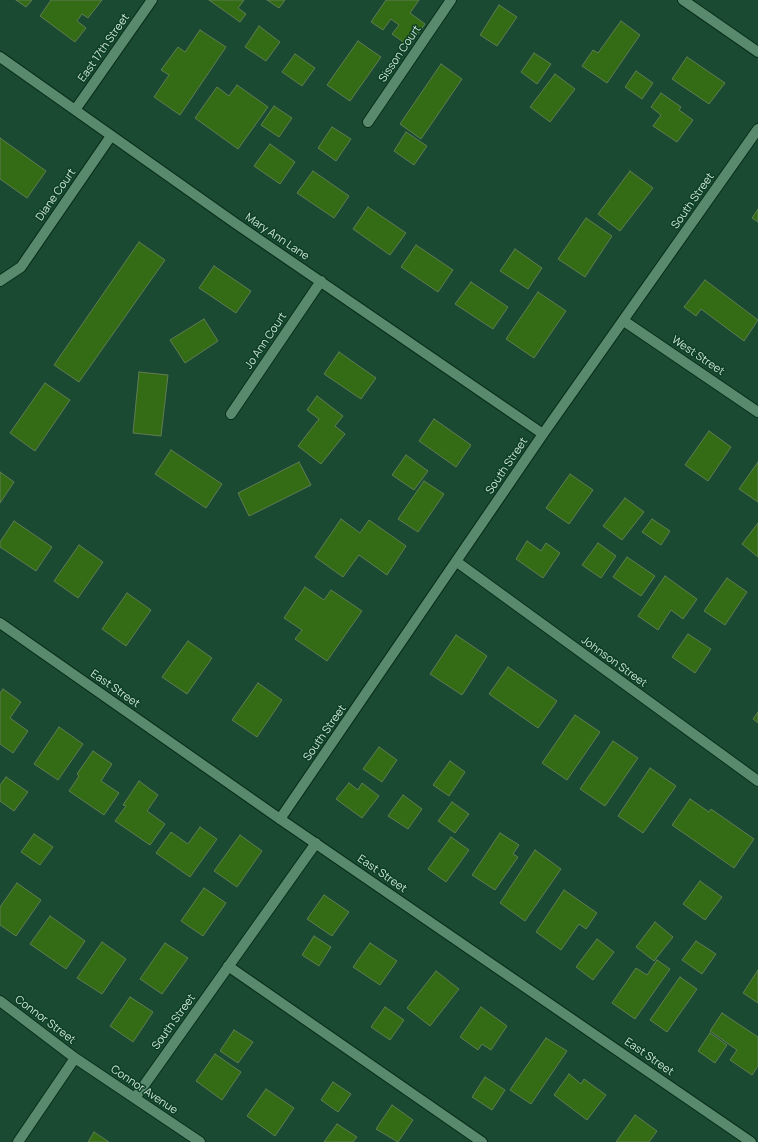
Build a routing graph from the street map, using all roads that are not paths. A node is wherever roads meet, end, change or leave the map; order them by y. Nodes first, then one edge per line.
1 (152, 0) edge
2 (452, 0) edge
3 (683, 0) edge
4 (758, 52) edge
5 (0, 58) edge
6 (75, 110) junction
7 (368, 122) dead end
8 (758, 129) edge
9 (111, 136) junction
10 (0, 281) edge
11 (321, 281) junction
12 (624, 321) junction
13 (758, 412) edge
14 (231, 414) dead end
15 (544, 434) junction
16 (457, 562) junction
17 (0, 623) edge
18 (758, 781) edge
19 (280, 819) junction
20 (316, 843) junction
21 (228, 966) junction
22 (0, 1001) edge
23 (75, 1058) junction
24 (134, 1098) junction
25 (18, 1142) edge
26 (200, 1142) edge
27 (482, 1142) edge
28 (751, 1142) edge

1 - 6 street, East 17th Street
2 - 7 street, Sisson Court
3 - 4 street
5 - 6 street, Mary Ann Lane
6 - 9 street, Mary Ann Lane
8 - 12 street, South Street
9 - 10 street, Diane Court
9 - 11 street, Mary Ann Lane
11 - 14 street, Jo Ann Court
11 - 15 street, Mary Ann Lane
12 - 13 street, West Street
12 - 15 street, South Street
15 - 16 street, South Street
16 - 18 street, Johnson Street
16 - 19 street, South Street
17 - 19 street, East Street
19 - 20 street, East Street
20 - 21 street, South Street
20 - 28 street, East Street
21 - 24 street, South Street
21 - 27 street
22 - 23 street, Connor Street
23 - 24 street, Connor Avenue
23 - 25 street
24 - 26 street, Connor Avenue

